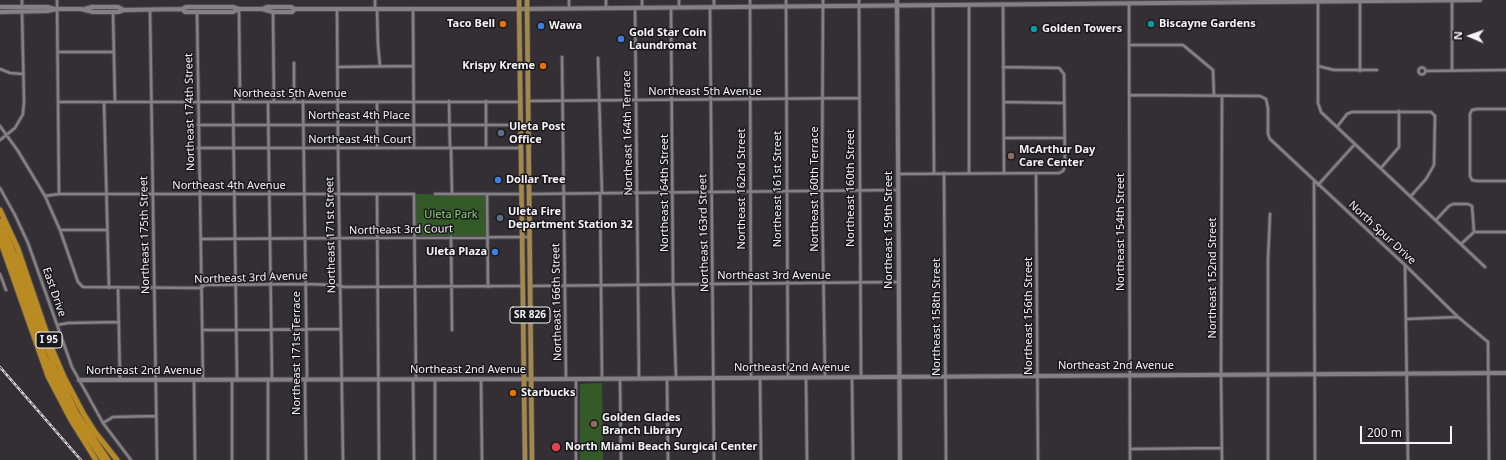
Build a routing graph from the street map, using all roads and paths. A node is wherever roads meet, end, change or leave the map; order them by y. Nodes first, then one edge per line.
1 (22, 0) edge
2 (57, 0) edge
3 (375, 0) edge
4 (520, 0) edge
5 (527, 0) edge
6 (569, 0) edge
7 (606, 0) edge
8 (642, 0) edge
9 (679, 0) edge
10 (714, 0) edge
11 (750, 0) edge
12 (786, 0) edge
13 (823, 0) edge
14 (859, 0) edge
15 (897, 0) edge
16 (1360, 0) edge
17 (1452, 0) edge
18 (1480, 0) edge
19 (1318, 1) junction
20 (1129, 3) junction
21 (1003, 4) junction
22 (859, 5) junction
23 (897, 5) junction
24 (933, 5) junction
25 (969, 5) junction
26 (750, 6) junction
27 (786, 6) junction
28 (823, 6) junction
29 (0, 7) edge
30 (635, 7) junction
31 (642, 7) junction
32 (671, 7) junction
33 (679, 7) junction
34 (712, 7) junction
35 (413, 8) junction
36 (570, 8) junction
37 (606, 8) junction
38 (22, 9) junction
39 (57, 9) junction
40 (85, 9) junction
41 (239, 9) junction
42 (262, 9) junction
43 (295, 9) junction
44 (337, 9) junction
45 (376, 9) junction
46 (520, 9) junction
47 (527, 9) junction
48 (124, 10) junction
49 (150, 10) junction
50 (182, 10) junction
51 (0, 12) edge
52 (113, 12) junction
53 (197, 12) junction
54 (273, 12) junction
55 (1129, 45) junction
56 (58, 52) junction
57 (114, 52) junction
58 (562, 57) dead end
59 (598, 58) dead end
60 (294, 63) dead end
61 (380, 66) junction
62 (413, 66) junction
63 (1318, 66) junction
64 (337, 67) junction
65 (1003, 67) junction
66 (0, 69) edge
67 (1377, 70) dead end
68 (1452, 70) junction
69 (1506, 70) edge
70 (1360, 71) junction
71 (1426, 71) dead end
72 (23, 74) junction
73 (521, 91) junction
74 (1130, 95) junction
75 (1214, 96) junction
76 (1222, 96) junction
77 (822, 98) junction
78 (859, 98) junction
79 (786, 99) junction
80 (636, 100) junction
81 (711, 100) junction
82 (750, 100) junction
83 (151, 101) junction
84 (303, 101) junction
85 (338, 101) junction
86 (449, 101) junction
87 (486, 101) junction
88 (528, 101) junction
89 (563, 101) junction
90 (600, 101) junction
91 (672, 101) junction
92 (59, 102) junction
93 (104, 102) junction
94 (115, 102) junction
95 (198, 102) junction
96 (233, 102) junction
97 (240, 102) junction
98 (268, 102) junction
99 (274, 102) junction
100 (294, 102) junction
101 (377, 102) junction
102 (413, 102) junction
103 (521, 102) junction
104 (1004, 102) junction
105 (1064, 103) junction
106 (1506, 109) edge
107 (1399, 111) junction
108 (528, 112) junction
109 (338, 124) junction
110 (377, 124) junction
111 (413, 124) junction
112 (450, 124) junction
113 (486, 124) junction
114 (521, 124) junction
115 (198, 125) junction
116 (233, 125) junction
117 (268, 125) junction
118 (303, 125) junction
119 (0, 126) edge
120 (1336, 127) junction
121 (7, 135) junction
122 (1004, 138) junction
123 (1064, 138) junction
124 (0, 140) edge
125 (1355, 144) junction
126 (486, 147) junction
127 (198, 148) junction
128 (234, 148) junction
129 (268, 148) junction
130 (304, 148) junction
131 (338, 148) junction
132 (377, 148) junction
133 (414, 148) junction
134 (451, 148) junction
135 (522, 148) junction
136 (1381, 168) junction
137 (934, 173) junction
138 (944, 173) junction
139 (969, 173) junction
140 (1004, 173) junction
141 (1036, 173) junction
142 (898, 174) junction
143 (1314, 180) junction
144 (1506, 181) edge
145 (522, 184) junction
146 (1318, 185) junction
147 (0, 188) edge
148 (859, 190) junction
149 (898, 190) junction
150 (786, 191) junction
151 (822, 191) junction
152 (673, 192) junction
153 (712, 192) junction
154 (750, 192) junction
155 (564, 193) junction
156 (601, 193) junction
157 (637, 193) junction
158 (60, 194) junction
159 (107, 194) junction
160 (153, 194) junction
161 (200, 194) junction
162 (234, 194) junction
163 (269, 194) junction
164 (304, 194) junction
165 (339, 194) junction
166 (377, 194) junction
167 (435, 194) dead end
168 (452, 194) junction
169 (487, 194) junction
170 (522, 194) junction
171 (529, 194) junction
172 (45, 196) junction
173 (1411, 196) junction
174 (530, 206) junction
175 (0, 210) edge
176 (1270, 214) dead end
177 (1436, 220) junction
178 (0, 221) edge
179 (60, 230) junction
180 (107, 230) junction
181 (0, 231) edge
182 (1474, 232) junction
183 (1506, 232) edge
184 (415, 237) junction
185 (451, 237) junction
186 (487, 237) junction
187 (522, 237) junction
188 (530, 237) junction
189 (339, 238) junction
190 (378, 238) junction
191 (201, 239) junction
192 (235, 239) junction
193 (270, 239) junction
194 (304, 239) junction
195 (0, 240) edge
196 (1461, 244) junction
197 (1405, 265) junction
198 (1485, 266) dead end
199 (0, 274) edge
200 (523, 275) junction
201 (898, 282) junction
202 (305, 284) junction
203 (713, 284) junction
204 (750, 284) junction
205 (787, 284) junction
206 (823, 284) junction
207 (860, 284) junction
208 (236, 285) junction
209 (270, 285) junction
210 (638, 285) junction
211 (674, 285) junction
212 (340, 286) junction
213 (523, 286) junction
214 (530, 286) junction
215 (565, 286) junction
216 (601, 286) junction
217 (378, 287) junction
218 (415, 287) junction
219 (452, 287) junction
220 (488, 287) junction
221 (109, 288) junction
222 (118, 288) junction
223 (154, 288) junction
224 (201, 288) junction
225 (6, 290) dead end
226 (530, 300) junction
227 (1458, 317) junction
228 (1407, 319) junction
229 (119, 322) junction
230 (57, 325) junction
231 (341, 329) junction
232 (202, 330) junction
233 (237, 330) junction
234 (271, 330) junction
235 (306, 330) junction
236 (452, 330) dead end
237 (1488, 373) junction
238 (1506, 373) edge
239 (1221, 374) junction
240 (1267, 374) junction
241 (1314, 374) junction
242 (1407, 374) junction
243 (1037, 375) junction
244 (1129, 375) junction
245 (899, 376) junction
246 (945, 376) junction
247 (752, 377) junction
248 (760, 377) junction
249 (788, 377) junction
250 (806, 377) junction
251 (825, 377) junction
252 (852, 377) junction
253 (861, 377) junction
254 (639, 378) junction
255 (667, 378) junction
256 (676, 378) junction
257 (713, 378) junction
258 (342, 379) junction
259 (378, 379) junction
260 (415, 379) junction
261 (435, 379) junction
262 (481, 379) junction
263 (524, 379) junction
264 (531, 379) junction
265 (566, 379) junction
266 (576, 379) junction
267 (602, 379) junction
268 (620, 379) junction
269 (79, 380) junction
270 (120, 380) junction
271 (156, 380) junction
272 (194, 380) junction
273 (203, 380) junction
274 (232, 380) junction
275 (237, 380) junction
276 (270, 380) junction
277 (306, 380) junction
278 (156, 416) junction
279 (103, 422) junction
280 (1222, 448) junction
281 (1130, 449) junction
282 (96, 460) edge
283 (103, 460) edge
284 (108, 460) edge
285 (117, 460) edge
286 (132, 460) edge
287 (157, 460) edge
288 (195, 460) edge
289 (232, 460) edge
290 (268, 460) edge
291 (306, 460) edge
292 (343, 460) edge
293 (379, 460) edge
294 (414, 460) edge
295 (436, 460) edge
296 (482, 460) edge
297 (525, 460) edge
298 (532, 460) edge
299 (576, 460) edge
300 (621, 460) edge
301 (668, 460) edge
302 (714, 460) edge
303 (761, 460) edge
304 (807, 460) edge
305 (853, 460) edge
306 (900, 460) edge
307 (946, 460) edge
308 (1038, 460) edge
309 (1130, 460) edge
310 (1222, 460) edge
311 (1268, 460) edge
312 (1315, 460) edge
313 (1408, 460) edge
314 (1489, 460) edge

1 - 38 street
2 - 39 street
3 - 45 street
4 - 46 main road, SR 826
5 - 47 main road, SR 826
6 - 36 street
7 - 37 street
8 - 31 street
9 - 33 street
10 - 34 street, Northeast 163rd Street
11 - 26 street, Northeast 162nd Street
12 - 27 street, Northeast 161st Street
13 - 28 street, Northeast 160th Terrace
14 - 22 street, Northeast 160th Street
15 - 23 street, Northeast 159th Street
16 - 17 street
16 - 19 street
16 - 70 street
17 - 18 street
17 - 68 street
19 - 20 street
19 - 63 street
20 - 21 street
20 - 55 street, Northeast 154th Street
21 - 25 street
21 - 65 street
22 - 23 street
22 - 28 street
22 - 78 street, Northeast 160th Street
23 - 24 street
23 - 142 street, Northeast 159th Street
24 - 25 street
24 - 137 street
25 - 139 street
26 - 27 street
26 - 34 street
26 - 82 street, Northeast 162nd Street
27 - 28 street
27 - 79 street, Northeast 161st Street
28 - 77 street, Northeast 160th Terrace
29 - 38 street
30 - 31 street
30 - 37 street
30 - 80 street, Northeast 164th Terrace
31 - 32 street
32 - 33 street
32 - 91 street, Northeast 164th Street
33 - 34 street
34 - 81 street, Northeast 163rd Street
35 - 45 street
35 - 46 street
35 - 62 street
36 - 37 street
36 - 47 street
38 - 39 street
38 - 51 street
38 - 72 street
39 - 40 street
39 - 56 street
40 - 48 street
40 - 52 street
41 - 42 street
41 - 50 street
41 - 53 street
41 - 97 street
42 - 43 street
42 - 54 street
43 - 44 street
43 - 54 street
44 - 45 street
44 - 64 street, Northeast 171st Street
45 - 61 street
46 - 47 street
46 - 73 main road, SR 826
47 - 88 main road, SR 826
48 - 49 street
48 - 52 street
49 - 50 street
49 - 83 street, Northeast 175th Street
50 - 53 street
52 - 57 street
53 - 95 street, Northeast 174th Street
54 - 99 street
55 - 74 street, Northeast 154th Street
55 - 75 street
56 - 57 street
56 - 92 street
57 - 94 street
58 - 89 street, Northeast 166th Street
59 - 90 street
60 - 100 street
61 - 62 street
61 - 64 street
62 - 102 street
63 - 70 street
63 - 120 street
64 - 85 street, Northeast 171st Street
65 - 104 street
65 - 105 street
66 - 72 street
67 - 70 street
68 - 69 street
68 - 71 street
72 - 121 street
73 - 88 main road
73 - 103 main road, SR 826
74 - 75 street
74 - 244 street, Northeast 154th Street
75 - 76 street
76 - 143 street, North Spur Drive
76 - 239 street, Northeast 152nd Street
77 - 78 street, Northeast 5th Avenue
77 - 79 street, Northeast 5th Avenue
77 - 151 street, Northeast 160th Terrace
78 - 148 street, Northeast 160th Street
79 - 82 street, Northeast 5th Avenue
79 - 150 street, Northeast 161st Street
80 - 90 street, Northeast 5th Avenue
80 - 91 street, Northeast 5th Avenue
80 - 157 street, Northeast 164th Terrace
81 - 82 street, Northeast 5th Avenue
81 - 91 street, Northeast 5th Avenue
81 - 153 street, Northeast 163rd Street
82 - 154 street, Northeast 162nd Street
83 - 94 street, Northeast 5th Avenue
83 - 95 street, Northeast 5th Avenue
83 - 160 street, Northeast 175th Street
84 - 85 street, Northeast 5th Avenue
84 - 100 street, Northeast 5th Avenue
84 - 118 street, Northeast 171st Terrace
85 - 101 street, Northeast 5th Avenue
85 - 109 street, Northeast 171st Street
86 - 87 street, Northeast 5th Avenue
86 - 102 street, Northeast 5th Avenue
86 - 112 street
87 - 103 street, Northeast 5th Avenue
87 - 113 street
88 - 89 street, Northeast 5th Avenue
88 - 108 main road, SR 826
89 - 90 street, Northeast 5th Avenue
89 - 155 street, Northeast 166th Street
90 - 156 street
91 - 152 street, Northeast 164th Street
92 - 93 street, Northeast 5th Avenue
92 - 158 street
93 - 94 street, Northeast 5th Avenue
93 - 159 street
95 - 96 street, Northeast 5th Avenue
95 - 115 street, Northeast 174th Street
96 - 97 street, Northeast 5th Avenue
96 - 116 street
97 - 98 street, Northeast 5th Avenue
98 - 99 street, Northeast 5th Avenue
98 - 117 street
99 - 100 street, Northeast 5th Avenue
101 - 102 street, Northeast 5th Avenue
101 - 110 street
102 - 111 street
103 - 108 main road
103 - 114 main road, SR 826
104 - 105 street
104 - 122 street
105 - 123 street
106 - 144 street
107 - 120 street
107 - 136 street
107 - 173 street
108 - 171 main road, SR 826
109 - 110 street, Northeast 4th Place
109 - 118 street, Northeast 4th Place
109 - 131 street, Northeast 171st Street
110 - 111 street, Northeast 4th Place
110 - 132 street
111 - 112 street, Northeast 4th Place
111 - 133 street
112 - 113 street, Northeast 4th Place
112 - 134 street
113 - 114 street, Northeast 4th Place
113 - 126 street
114 - 135 main road, SR 826
115 - 116 street, Northeast 4th Place
115 - 127 street, Northeast 174th Street
116 - 117 street, Northeast 4th Place
116 - 128 street
117 - 118 street, Northeast 4th Place
117 - 129 street
118 - 130 street, Northeast 171st Terrace
119 - 121 street
120 - 125 street
121 - 124 street
121 - 172 street
122 - 123 street
122 - 140 street
123 - 141 street
125 - 136 street
125 - 146 street
126 - 134 street, Northeast 4th Court
126 - 135 street, Northeast 4th Court
127 - 128 street, Northeast 4th Court
127 - 161 street, Northeast 174th Street
128 - 129 street, Northeast 4th Court
128 - 162 street
129 - 130 street, Northeast 4th Court
129 - 163 street
130 - 131 street, Northeast 4th Court
130 - 164 street, Northeast 171st Terrace
131 - 132 street, Northeast 4th Court
131 - 165 street, Northeast 171st Street
132 - 133 street, Northeast 4th Court
133 - 134 street, Northeast 4th Court
134 - 168 street
135 - 145 main road, SR 826
136 - 173 street
137 - 138 street
137 - 142 street
138 - 139 street
138 - 246 street, Northeast 158th Street
139 - 140 street
140 - 141 street
141 - 243 street, Northeast 156th Street
142 - 149 street, Northeast 159th Street
143 - 146 street, North Spur Drive
143 - 241 street
145 - 170 main road, SR 826
145 - 171 main road
146 - 197 street, North Spur Drive
147 - 230 street, East Drive
148 - 149 street
148 - 151 street
148 - 207 street, Northeast 160th Street
149 - 201 street, Northeast 159th Street
150 - 151 street
150 - 154 street
150 - 205 street, Northeast 161st Street
151 - 206 street, Northeast 160th Terrace
152 - 153 street
152 - 157 street
152 - 211 street, Northeast 164th Street
153 - 154 street
153 - 203 street, Northeast 163rd Street
154 - 204 street, Northeast 162nd Street
155 - 156 street
155 - 171 street
155 - 215 street, Northeast 166th Street
156 - 157 street
156 - 216 street
157 - 210 street, Northeast 164th Terrace
158 - 159 street, Northeast 4th Avenue
158 - 172 street, Northeast 4th Avenue
159 - 160 street, Northeast 4th Avenue
159 - 180 street
160 - 161 street, Northeast 4th Avenue
160 - 223 street, Northeast 175th Street
161 - 162 street, Northeast 4th Avenue
161 - 191 street, Northeast 174th Street
162 - 163 street, Northeast 4th Avenue
162 - 192 street
163 - 164 street, Northeast 4th Avenue
163 - 193 street
164 - 165 street, Northeast 4th Avenue
164 - 194 street, Northeast 171st Terrace
165 - 166 street, Northeast 4th Avenue
165 - 189 street, Northeast 171st Street
166 - 184 street, Northeast 4th Avenue
166 - 190 street
167 - 168 street
168 - 169 street
169 - 170 street
169 - 186 street
170 - 174 main road
170 - 187 main road, SR 826
171 - 174 main road, SR 826
172 - 179 street
173 - 177 street
174 - 188 main road, SR 826
175 - 285 highway, I 95
176 - 240 street
177 - 182 street
177 - 196 street
178 - 284 highway
179 - 180 street
179 - 221 street, Northeast 3rd Avenue
180 - 221 street
181 - 283 highway
182 - 183 street
182 - 196 street
184 - 185 street, Northeast 3rd Court
184 - 190 street, Northeast 3rd Court
184 - 218 street
185 - 186 street, Northeast 3rd Court
185 - 219 street
186 - 187 street, Northeast 3rd Court
186 - 220 street
187 - 188 street, Northeast 3rd Court
187 - 200 main road, SR 826
188 - 214 main road, SR 826
189 - 190 street, Northeast 3rd Court
189 - 194 street, Northeast 3rd Court
189 - 212 street, Northeast 171st Street
190 - 217 street
191 - 192 street, Northeast 3rd Court
191 - 224 street, Northeast 174th Street
192 - 193 street, Northeast 3rd Court
192 - 208 street
193 - 194 street, Northeast 3rd Court
193 - 209 street
194 - 202 street, Northeast 171st Terrace
195 - 282 highway, I 95
196 - 198 street
197 - 227 street, North Spur Drive
197 - 228 street
199 - 225 street
200 - 213 main road, SR 826
200 - 214 main road
201 - 207 street, Northeast 3rd Avenue
201 - 245 street, Northeast 159th Street
202 - 209 street, Northeast 3rd Avenue
202 - 212 street, Northeast 3rd Avenue
202 - 235 street, Northeast 171st Terrace
203 - 204 street, Northeast 3rd Avenue
203 - 211 street, Northeast 3rd Avenue
203 - 257 street, Northeast 163rd Street
204 - 205 street, Northeast 3rd Avenue
204 - 247 street, Northeast 162nd Street
205 - 206 street, Northeast 3rd Avenue
205 - 249 street, Northeast 161st Street
206 - 207 street, Northeast 3rd Avenue
206 - 251 street, Northeast 160th Terrace
207 - 253 street, Northeast 160th Street
208 - 209 street, Northeast 3rd Avenue
208 - 224 street, Northeast 3rd Avenue
208 - 233 street
209 - 234 street
210 - 211 street, Northeast 3rd Avenue
210 - 216 street, Northeast 3rd Avenue
210 - 254 street, Northeast 164th Terrace
211 - 256 street, Northeast 164th Street
212 - 217 street, Northeast 3rd Avenue
212 - 231 street, Northeast 171st Street
213 - 220 street, Northeast 3rd Avenue
213 - 226 main road
213 - 263 main road, SR 826
214 - 215 street, Northeast 3rd Avenue
214 - 226 main road, SR 826
215 - 216 street, Northeast 3rd Avenue
215 - 265 street, Northeast 166th Street
216 - 267 street
217 - 218 street, Northeast 3rd Avenue
217 - 259 street
218 - 219 street, Northeast 3rd Avenue
218 - 260 street
219 - 220 street, Northeast 3rd Avenue
219 - 236 street
221 - 222 street, Northeast 3rd Avenue
222 - 223 street, Northeast 3rd Avenue
222 - 229 street
223 - 224 street, Northeast 3rd Avenue
223 - 271 street, Northeast 175th Street
224 - 232 street, Northeast 174th Street
226 - 264 main road, SR 826
227 - 228 street
227 - 237 street, North Spur Drive
228 - 242 street
229 - 230 street
229 - 270 street
230 - 269 street, East Drive
231 - 235 street
231 - 258 street, Northeast 171st Street
232 - 233 street
232 - 273 street, Northeast 174th Street
233 - 234 street
233 - 275 street
234 - 235 street
234 - 276 street
235 - 277 street, Northeast 171st Terrace
237 - 238 street, Northeast 2nd Avenue
237 - 242 street, Northeast 2nd Avenue
237 - 314 street
239 - 240 street, Northeast 2nd Avenue
239 - 244 street, Northeast 2nd Avenue
239 - 280 street, Northeast 152nd Street
240 - 241 street, Northeast 2nd Avenue
240 - 311 street
241 - 242 street, Northeast 2nd Avenue
241 - 312 street
242 - 313 street
243 - 244 street, Northeast 2nd Avenue
243 - 246 street, Northeast 2nd Avenue
243 - 308 street, Northeast 156th Street
244 - 281 street, Northeast 154th Street
245 - 246 street, Northeast 2nd Avenue
245 - 253 street, Northeast 2nd Avenue
245 - 306 street, Northeast 159th Street
246 - 307 street, Northeast 158th Street
247 - 248 street, Northeast 2nd Avenue
247 - 257 street, Northeast 2nd Avenue
248 - 249 street, Northeast 2nd Avenue
248 - 303 street
249 - 250 street, Northeast 2nd Avenue
250 - 251 street, Northeast 2nd Avenue
250 - 304 street
251 - 252 street, Northeast 2nd Avenue
252 - 253 street, Northeast 2nd Avenue
252 - 305 street
254 - 255 street, Northeast 2nd Avenue
254 - 268 street, Northeast 2nd Avenue
255 - 256 street, Northeast 2nd Avenue
255 - 301 street
256 - 257 street, Northeast 2nd Avenue
257 - 302 street, Northeast 163rd Street
258 - 259 street, Northeast 2nd Avenue
258 - 277 street, Northeast 2nd Avenue
258 - 292 street, Northeast 171st Street
259 - 260 street, Northeast 2nd Avenue
259 - 293 street
260 - 261 street, Northeast 2nd Avenue
260 - 294 street
261 - 262 street, Northeast 2nd Avenue
261 - 295 street
262 - 263 street, Northeast 2nd Avenue
262 - 296 street
263 - 264 street, Northeast 2nd Avenue
263 - 297 main road, SR 826
264 - 265 street, Northeast 2nd Avenue
264 - 298 main road, SR 826
265 - 266 street, Northeast 2nd Avenue
266 - 267 street, Northeast 2nd Avenue
266 - 299 street
267 - 268 street, Northeast 2nd Avenue
268 - 300 street
269 - 270 street, Northeast 2nd Avenue
269 - 279 street, East Drive
270 - 271 street, Northeast 2nd Avenue
271 - 272 street, Northeast 2nd Avenue
271 - 278 street, Northeast 175th Street
272 - 273 street, Northeast 2nd Avenue
272 - 288 street
273 - 274 street, Northeast 2nd Avenue
274 - 275 street, Northeast 2nd Avenue
274 - 289 street
275 - 276 street, Northeast 2nd Avenue
276 - 277 street, Northeast 2nd Avenue
276 - 290 street
277 - 291 street, Northeast 171st Terrace
278 - 279 street
278 - 287 street, Northeast 175th Street
279 - 286 street, East Drive
280 - 281 street
280 - 310 street, Northeast 152nd Street
281 - 309 street, Northeast 154th Street

